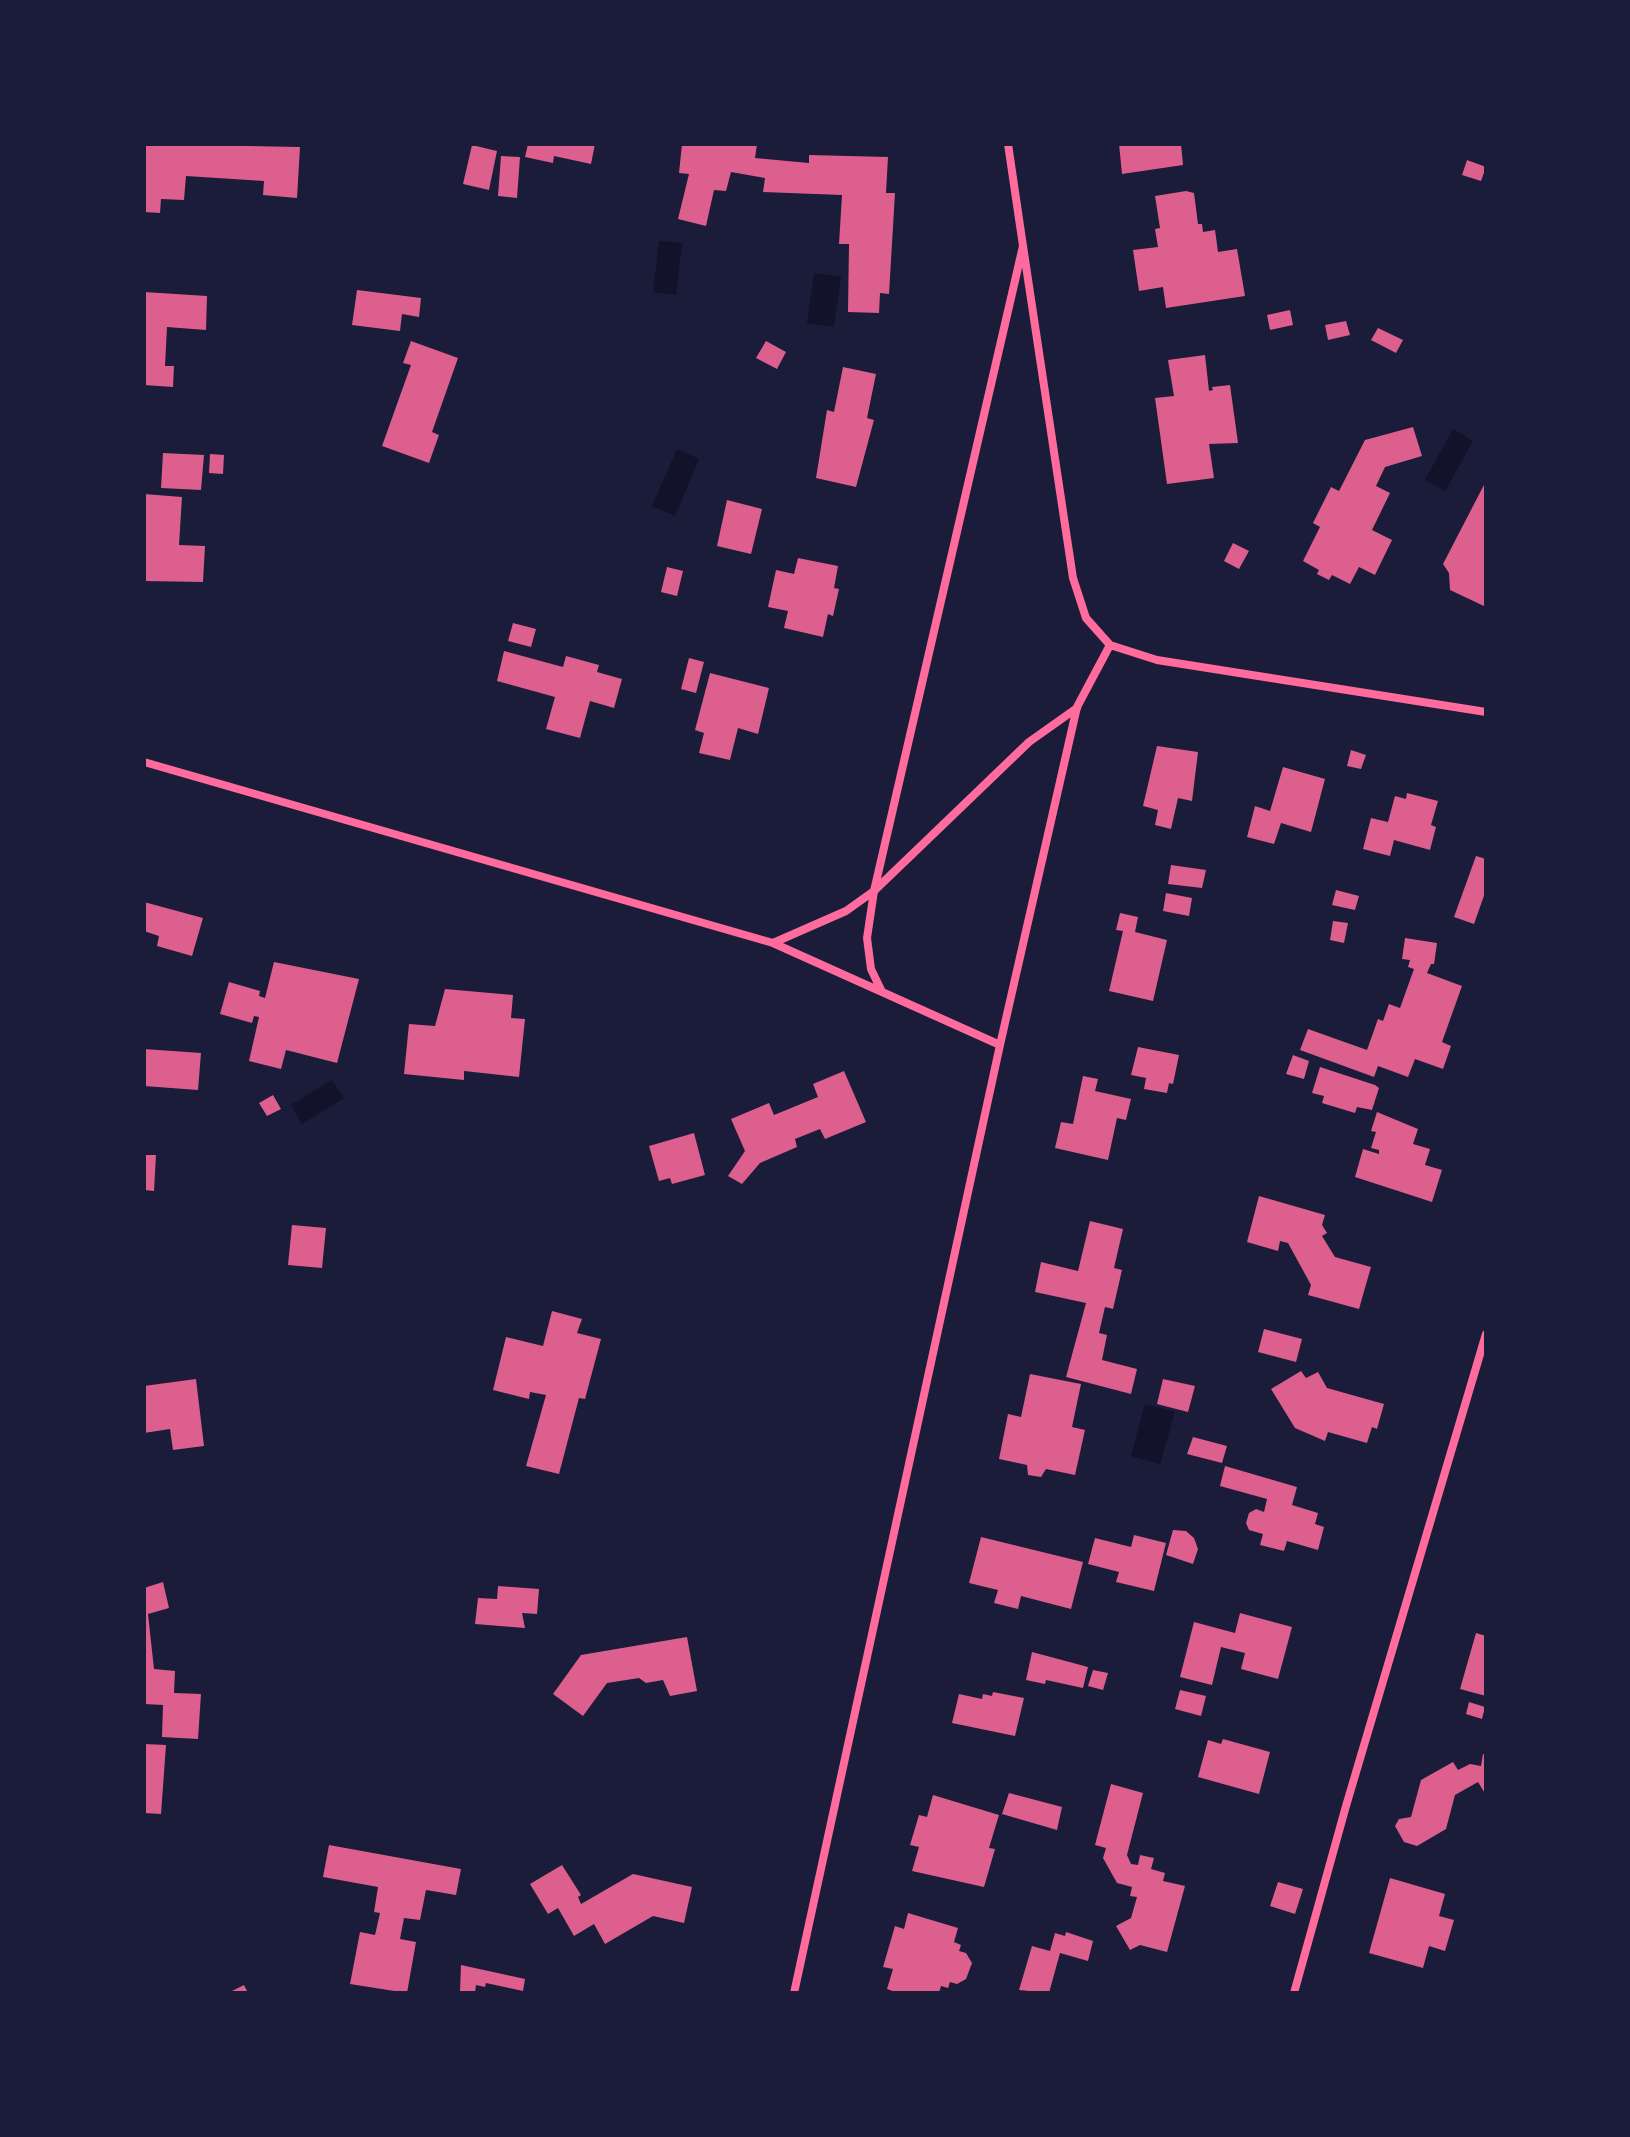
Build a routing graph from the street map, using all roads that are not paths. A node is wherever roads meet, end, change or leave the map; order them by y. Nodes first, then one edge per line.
1 (1008, 144) edge
2 (1023, 246) junction
3 (1110, 645) junction
4 (1077, 707) junction
5 (1486, 712) edge
6 (144, 762) edge
7 (874, 891) junction
8 (773, 943) junction
9 (882, 992) junction
10 (1000, 1045) junction
11 (1486, 1334) edge
12 (794, 1993) edge
13 (1294, 1993) edge

1 - 2 street
2 - 3 street
2 - 7 street
3 - 4 street
3 - 5 street
4 - 7 street
4 - 10 street
6 - 8 street
7 - 8 street
7 - 9 street
8 - 9 street
9 - 10 street
10 - 12 street
11 - 13 street

